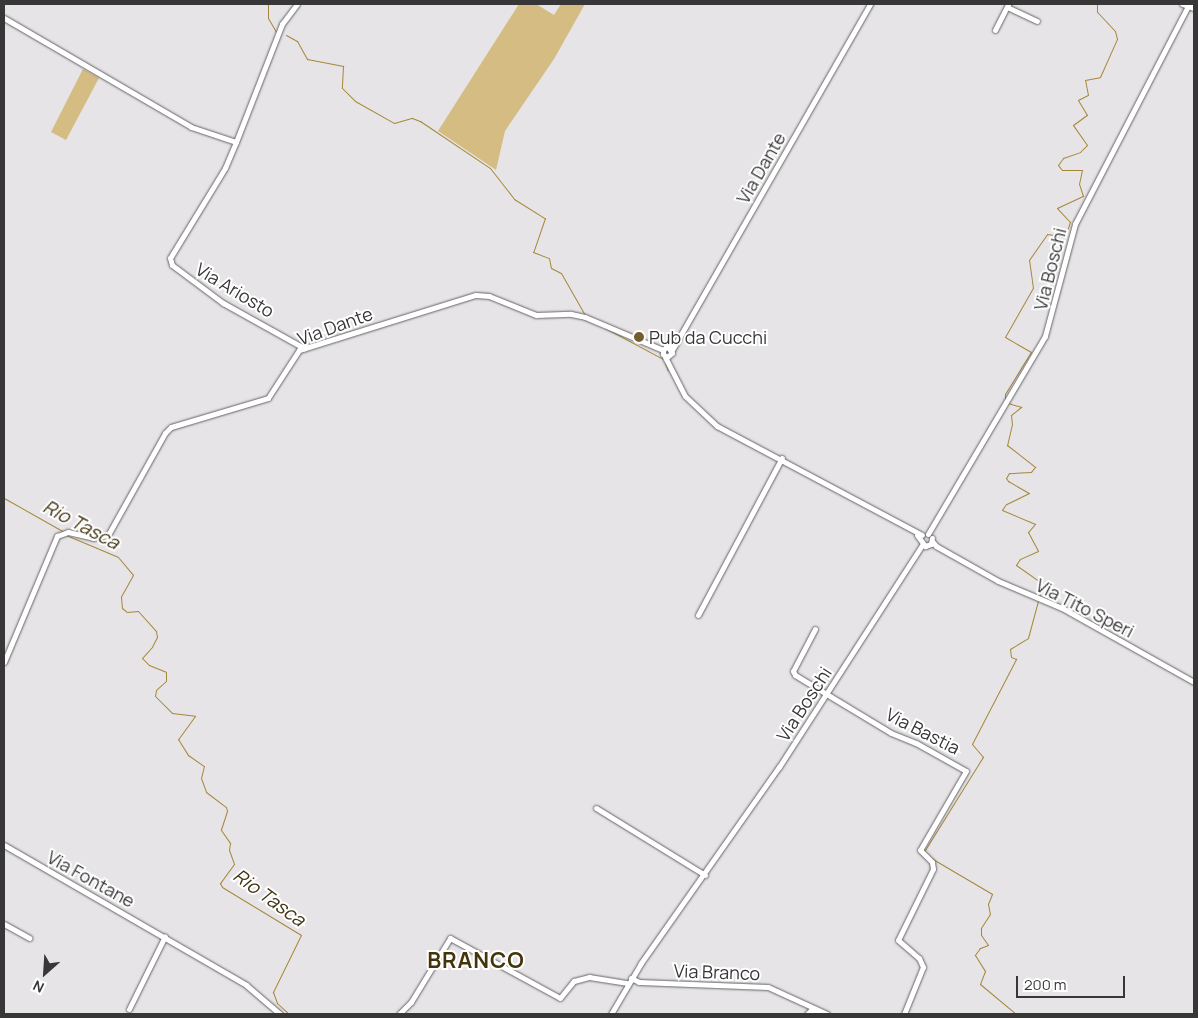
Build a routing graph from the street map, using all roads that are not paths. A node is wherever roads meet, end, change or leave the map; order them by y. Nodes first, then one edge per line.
1 (298, 4) edge
2 (870, 4) edge
3 (1008, 5) edge
4 (1188, 6) edge
5 (4, 18) edge
6 (1037, 21) dead end
7 (995, 30) dead end
8 (236, 142) junction
9 (304, 348) junction
10 (670, 350) junction
11 (670, 362) junction
12 (782, 458) junction
13 (922, 538) junction
14 (931, 543) junction
15 (698, 615) dead end
16 (815, 629) dead end
17 (4, 662) edge
18 (1194, 682) edge
19 (826, 695) junction
20 (596, 808) dead end
21 (4, 845) edge
22 (705, 875) junction
23 (4, 924) edge
24 (165, 936) junction
25 (29, 938) dead end
26 (629, 980) junction
27 (129, 1009) dead end
28 (280, 1014) edge
29 (399, 1014) edge
30 (611, 1014) edge
31 (808, 1014) edge
32 (817, 1014) edge
33 (827, 1014) edge
34 (904, 1014) edge

1 - 8 street, Via Ariosto
2 - 10 street, Via Dante
3 - 6 street
3 - 7 street
4 - 13 street, Via Boschi
5 - 8 street
8 - 9 street, Via Ariosto
9 - 10 street, Via Dante
9 - 17 street, Via Dante
10 - 11 street
10 - 11 street
11 - 12 street
12 - 13 street
12 - 15 street
13 - 14 street
13 - 14 street
13 - 19 street, Via Boschi
14 - 18 street, Via Tito Speri
16 - 19 street
19 - 22 street, Via Boschi
19 - 34 street, Via Bastia
20 - 22 street
21 - 24 street, Via Fontane
22 - 26 street, Via Boschi
23 - 25 street
24 - 27 street
24 - 28 street, Via Fontane
26 - 29 street, Via Branco
26 - 30 street, Via Boschi
26 - 33 street, Via Branco
31 - 32 street

